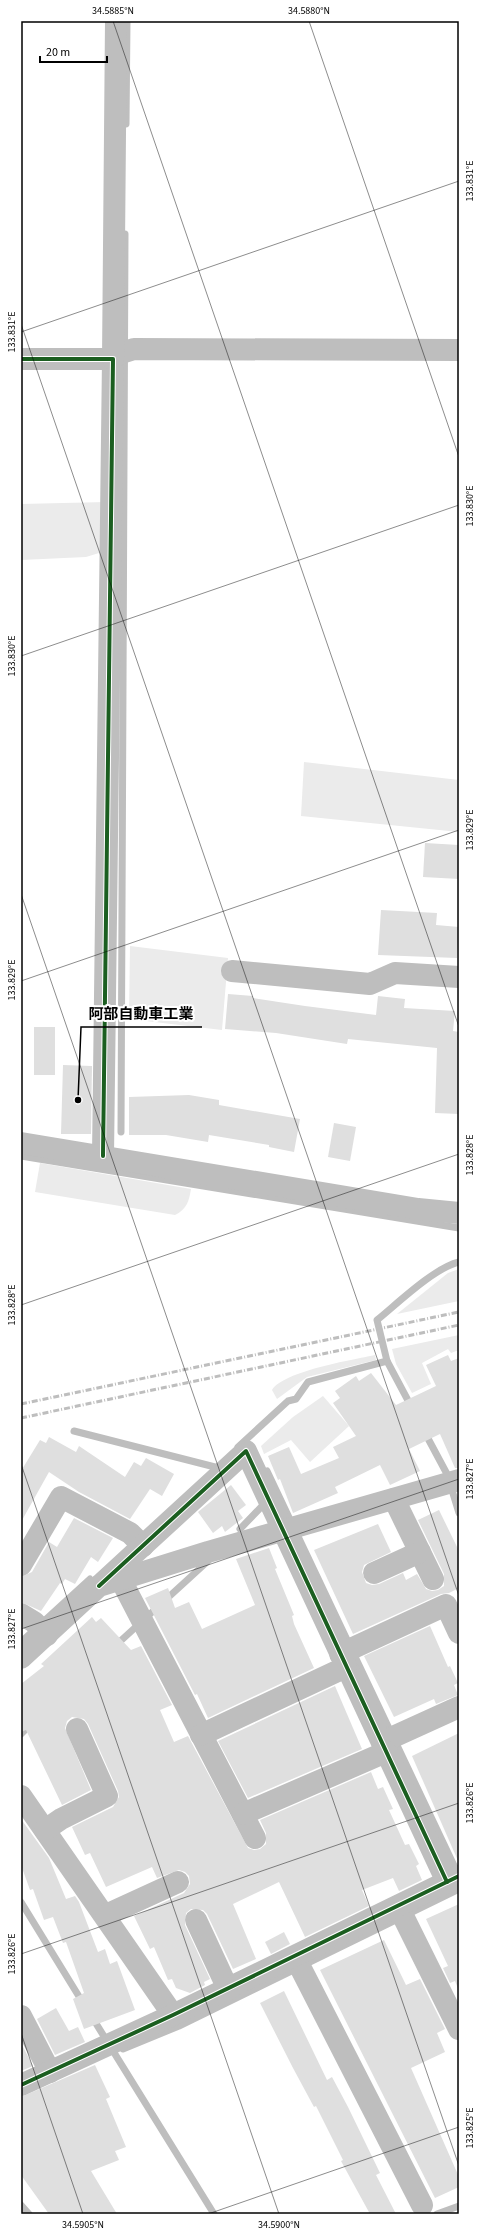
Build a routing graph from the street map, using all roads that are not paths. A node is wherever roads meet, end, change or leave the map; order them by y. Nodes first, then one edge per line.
1 (116, 21) edge
2 (459, 350) edge
3 (122, 354) junction
4 (21, 358) edge
5 (232, 971) dead end
6 (459, 977) edge
7 (21, 1143) edge
8 (104, 1156) junction
9 (459, 1214) edge
10 (453, 1482) edge
11 (394, 1498) junction
12 (290, 1528) junction
13 (138, 1540) junction
14 (420, 1552) junction
15 (21, 1565) edge
16 (374, 1573) dead end
17 (433, 1578) dead end
18 (121, 1580) junction
19 (99, 1586) junction
20 (36, 1625) edge
21 (459, 1633) edge
22 (348, 1654) junction
23 (21, 1658) edge
24 (459, 1707) edge
25 (77, 1729) dead end
26 (202, 1735) junction
27 (389, 1742) junction
28 (21, 1796) edge
29 (243, 1814) junction
30 (45, 1830) junction
31 (255, 1838) dead end
32 (454, 1879) edge
33 (178, 1882) dead end
34 (402, 1914) junction
35 (106, 1915) junction
36 (196, 1920) dead end
37 (299, 1964) junction
38 (228, 1989) junction
39 (173, 2015) junction
40 (21, 2016) edge
41 (459, 2029) edge
42 (50, 2072) junction
43 (21, 2085) edge
44 (422, 2205) dead end

1 - 3 street
2 - 3 street
3 - 4 street
3 - 8 street
5 - 6 street
7 - 8 street
8 - 9 street
10 - 11 street
11 - 12 street
11 - 14 street
12 - 13 street
12 - 18 street
12 - 22 street
13 - 15 street
13 - 19 street
14 - 16 street
14 - 17 street
18 - 19 street
18 - 26 street
19 - 20 street
20 - 23 street
21 - 22 street
22 - 26 street
22 - 27 street
24 - 27 street
25 - 30 street
26 - 29 street
27 - 29 street
27 - 32 street
28 - 30 street
29 - 31 street
30 - 35 street
32 - 34 street
33 - 35 street
34 - 37 street
34 - 41 street
35 - 39 street
36 - 38 street
37 - 38 street
37 - 44 street
38 - 39 street
39 - 42 street
40 - 42 street
42 - 43 street

